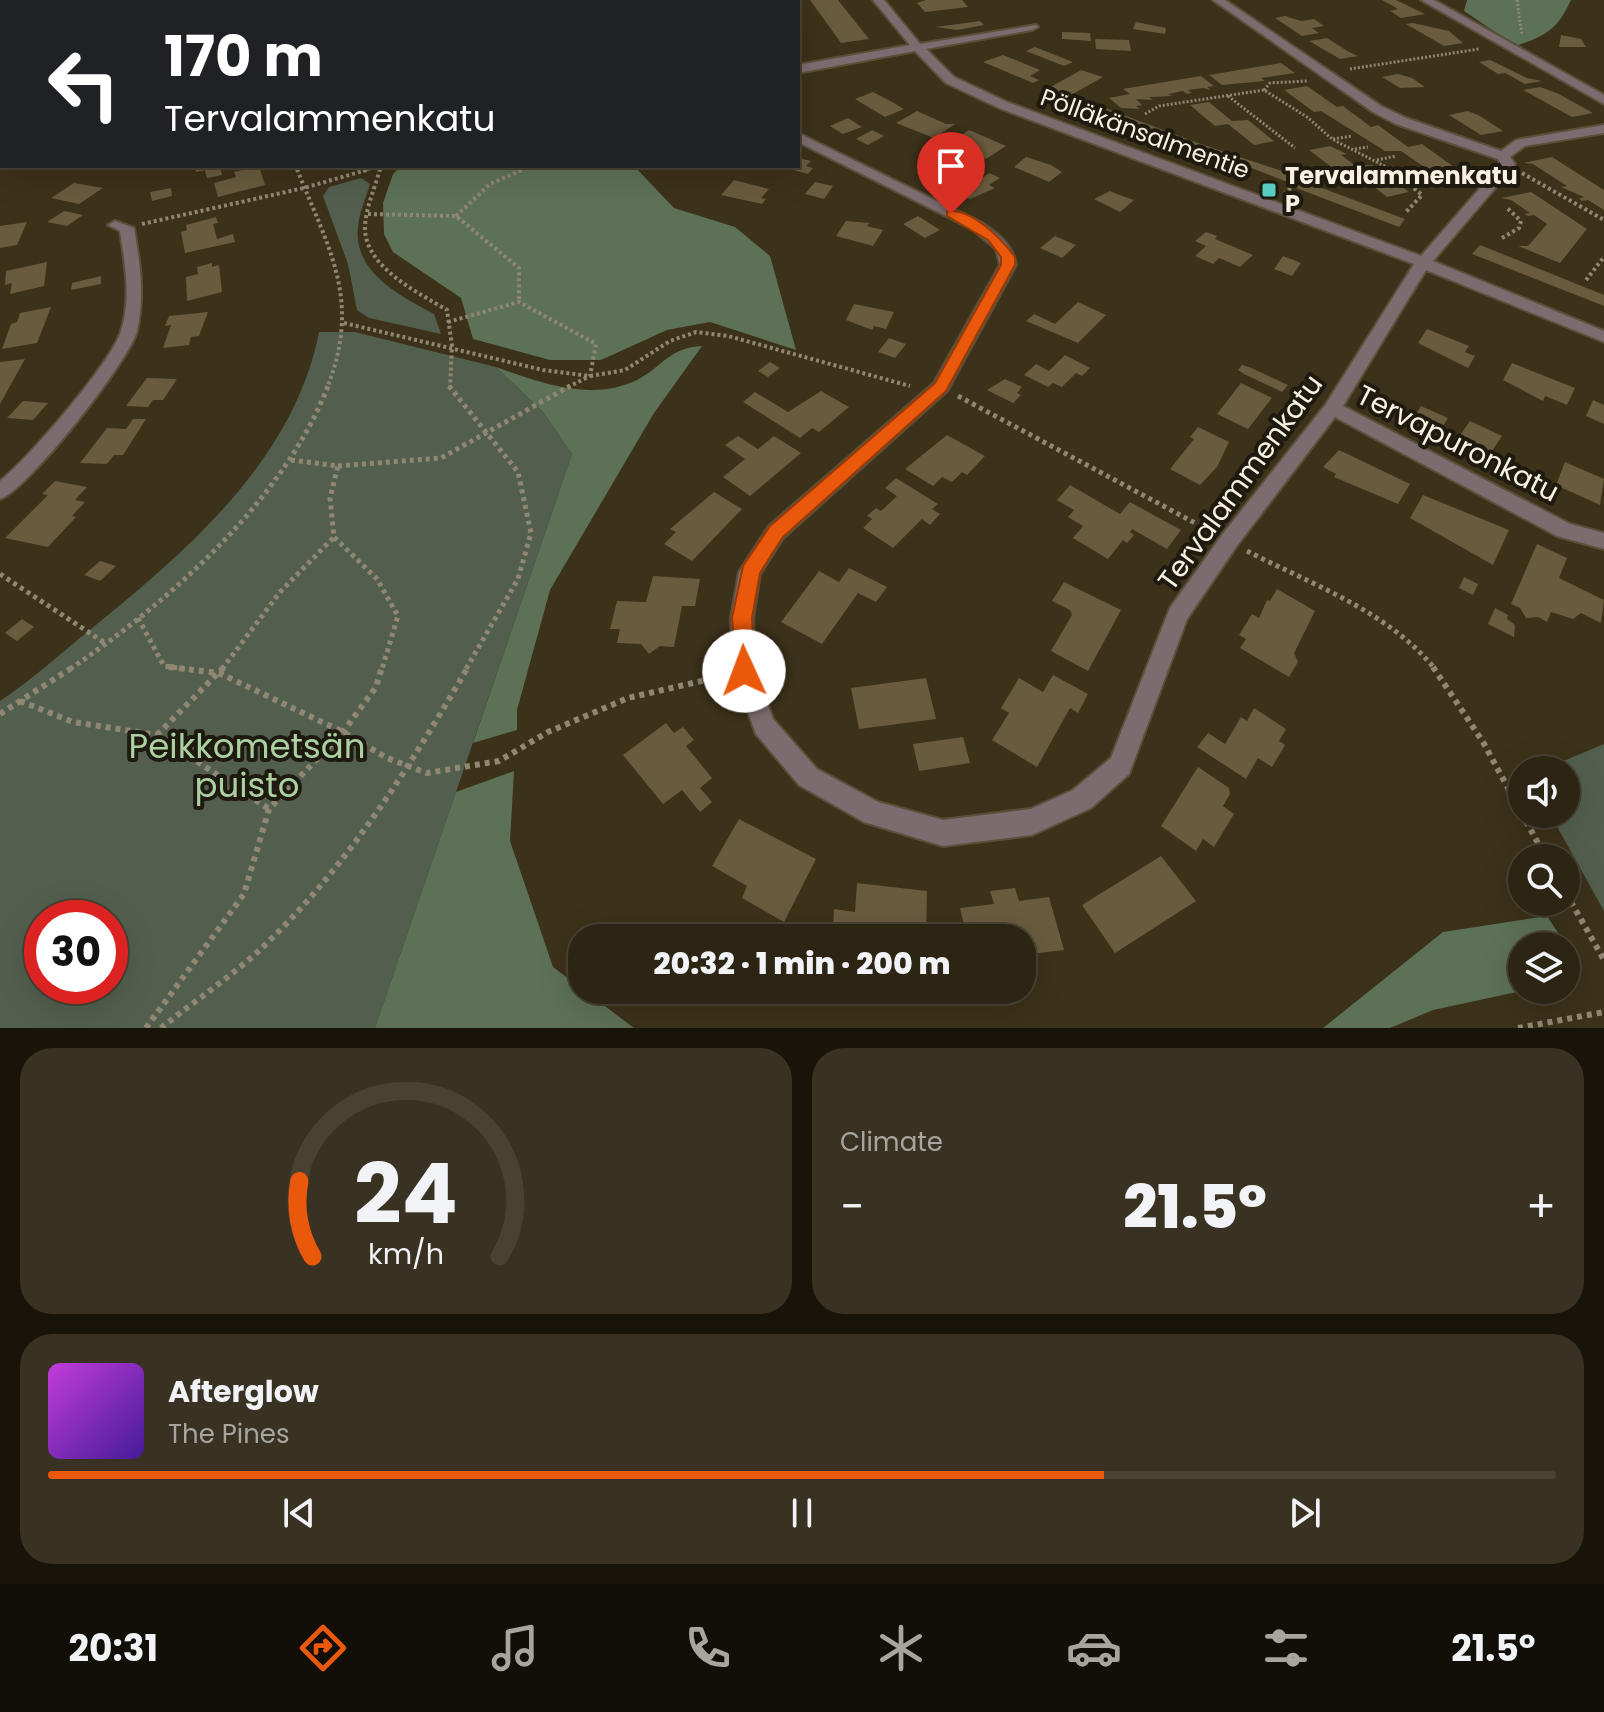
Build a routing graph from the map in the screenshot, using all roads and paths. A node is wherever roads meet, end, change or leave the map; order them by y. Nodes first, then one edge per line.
1 (878, 0) edge
2 (1218, 0) edge
3 (1426, 0) edge
4 (1517, 0) edge
5 (1032, 27) dead end
6 (1505, 45) junction
7 (917, 47) junction
8 (800, 69) edge
9 (1318, 77) junction
10 (1264, 90) junction
11 (1227, 96) junction
12 (1604, 100) edge
13 (1145, 114) dead end
14 (1604, 129) edge
15 (1352, 136) dead end
16 (800, 138) edge
17 (1332, 139) junction
18 (1368, 147) dead end
19 (1295, 148) dead end
20 (1354, 149) junction
21 (1396, 156) dead end
22 (1376, 160) junction
23 (1505, 160) junction
24 (297, 168) edge
25 (372, 168) edge
26 (379, 168) edge
27 (526, 168) edge
28 (1414, 168) dead end
29 (1396, 172) junction
30 (1304, 175) dead end
31 (304, 188) junction
32 (1283, 195) dead end
33 (1507, 208) dead end
34 (1405, 213) dead end
35 (368, 214) junction
36 (456, 216) junction
37 (1604, 220) edge
38 (121, 226) joint
39 (1502, 238) dead end
40 (1604, 257) edge
41 (1422, 264) junction
42 (1586, 280) dead end
43 (519, 302) junction
44 (448, 322) junction
45 (344, 323) junction
46 (1604, 337) edge
47 (452, 346) junction
48 (590, 376) junction
49 (941, 387) junction
50 (1332, 408) junction
51 (482, 433) junction
52 (291, 460) junction
53 (338, 466) junction
54 (0, 492) edge
55 (334, 537) junction
56 (1229, 541) junction
57 (1604, 541) edge
58 (0, 574) edge
59 (138, 618) junction
60 (105, 643) junction
61 (744, 671) junction
62 (219, 673) junction
63 (20, 701) junction
64 (0, 714) edge
65 (343, 732) junction
66 (157, 735) junction
67 (410, 767) junction
68 (269, 809) junction
69 (1538, 844) edge
70 (1579, 916) edge
71 (1604, 960) edge
72 (1604, 1012) edge
73 (146, 1028) edge
74 (161, 1028) edge
75 (1518, 1028) edge

1 - 7 street, Pölläkänsalmentie
2 - 9 street
3 - 6 street
4 - 6 path
5 - 7 street
6 - 9 path
6 - 12 street
7 - 8 street
7 - 41 street, Pölläkänsalmentie
9 - 10 path
9 - 23 street
10 - 11 path
10 - 17 path
11 - 13 path
11 - 19 path
14 - 23 street
15 - 17 path
16 - 49 street, Tervalammenkatu
17 - 20 path
18 - 20 path
20 - 22 path
21 - 22 path
22 - 29 path
23 - 37 path
23 - 41 street, Tervalammenkatu
24 - 31 path
25 - 31 path
26 - 35 path
27 - 36 path
28 - 29 path
29 - 34 path
30 - 32 path
31 - 38 path
31 - 45 path
33 - 39 path
35 - 36 path
35 - 44 path
36 - 43 path
38 - 54 street
40 - 42 path
41 - 46 street, Pölläkänsalmentie
41 - 50 street, Tervalammenkatu
43 - 44 path
43 - 48 path
44 - 47 path
45 - 47 path
45 - 52 path
47 - 48 path
47 - 51 path
48 - 49 path
48 - 51 path
49 - 56 path
49 - 61 street, Tervalammenkatu
50 - 56 street, Tervalammenkatu
50 - 57 street, Tervapuronkatu
51 - 53 path
51 - 67 path
52 - 53 path
52 - 59 path
53 - 55 path
55 - 62 path
55 - 65 path
56 - 61 street, Tervalammenkatu
56 - 69 path
58 - 60 path
59 - 60 path
59 - 62 path
60 - 63 path
61 - 67 path
62 - 65 path
62 - 66 path
63 - 64 path
63 - 66 path
65 - 67 path
65 - 68 path
66 - 68 path
67 - 74 path
68 - 73 path
70 - 71 path
72 - 75 path

